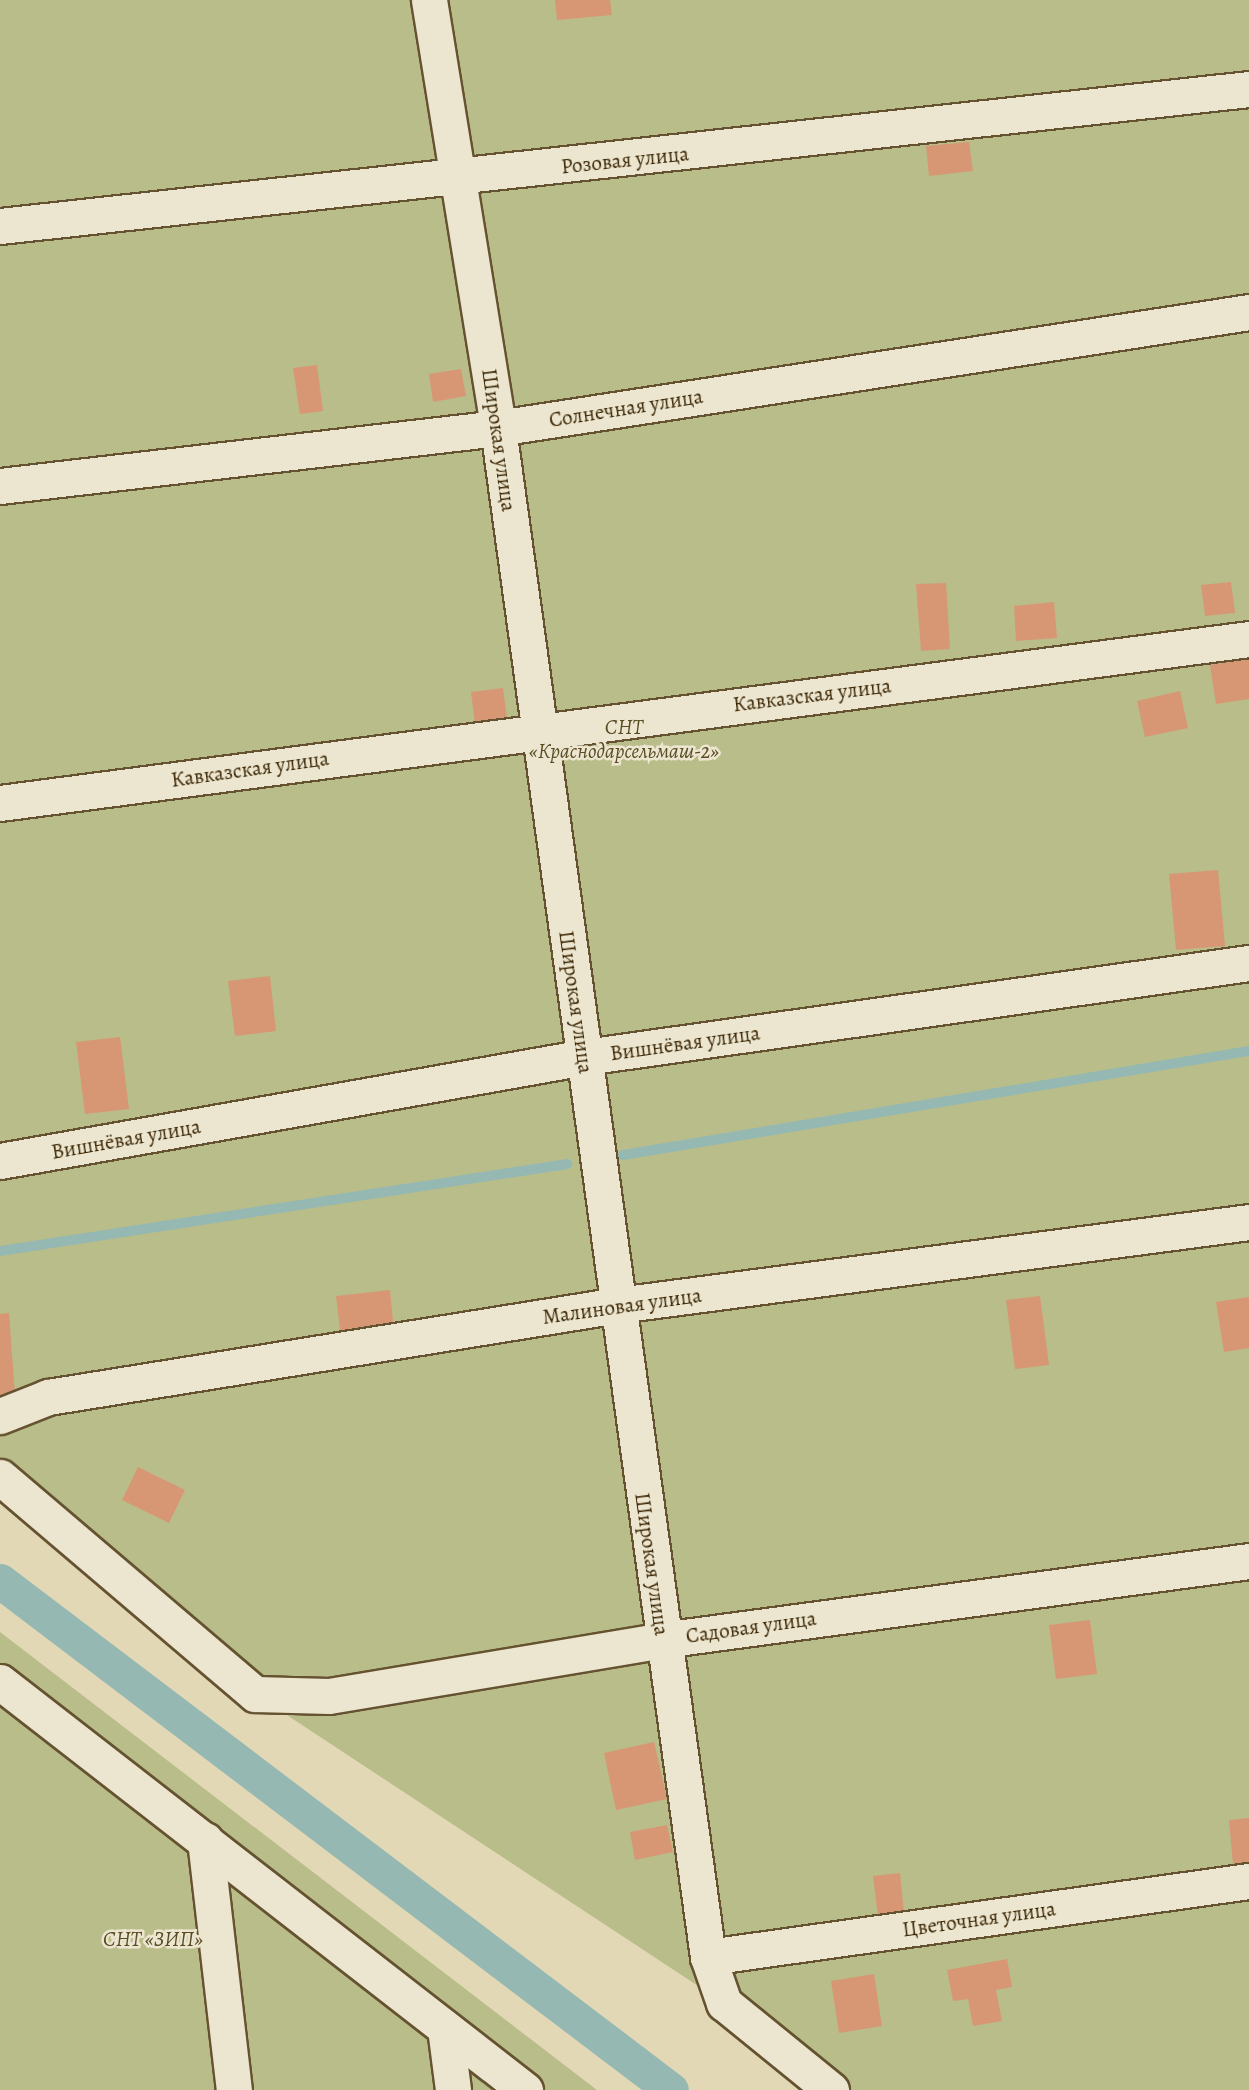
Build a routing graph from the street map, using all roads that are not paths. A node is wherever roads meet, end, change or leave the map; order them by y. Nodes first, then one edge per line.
1 (429, 0) edge
2 (1249, 89) edge
3 (460, 178) junction
4 (0, 226) edge
5 (1249, 312) edge
6 (498, 428) junction
7 (0, 486) edge
8 (1249, 639) edge
9 (538, 730) junction
10 (0, 803) edge
11 (1249, 963) edge
12 (585, 1057) junction
13 (0, 1161) edge
14 (1249, 1222) edge
15 (618, 1305) junction
16 (0, 1416) edge
17 (0, 1477) edge
18 (1249, 1561) edge
19 (662, 1640) junction
20 (0, 1682) edge
21 (205, 1840) junction
22 (1249, 1881) edge
23 (708, 1957) junction
24 (445, 2028) junction
25 (234, 2090) edge
26 (453, 2090) edge
27 (525, 2090) edge
28 (831, 2090) edge

1 - 3 street, Широкая улица
2 - 3 street, Розовая улица
3 - 4 street, Розовая улица
3 - 6 street, Широкая улица
5 - 6 street, Солнечная улица
6 - 7 street, Солнечная улица
6 - 9 street, Широкая улица
8 - 9 street, Кавказская улица
9 - 10 street, Кавказская улица
9 - 12 street, Широкая улица
11 - 12 street, Вишнёвая улица
12 - 13 street, Вишнёвая улица
12 - 15 street, Широкая улица
14 - 15 street, Малиновая улица
15 - 16 street, Малиновая улица
15 - 19 street, Широкая улица
17 - 19 street, Садовая улица
18 - 19 street, Садовая улица
19 - 23 street, Широкая улица
20 - 21 street
21 - 24 street
21 - 25 street
22 - 23 street, Цветочная улица
23 - 28 street, Широкая улица
24 - 26 street
24 - 27 street

